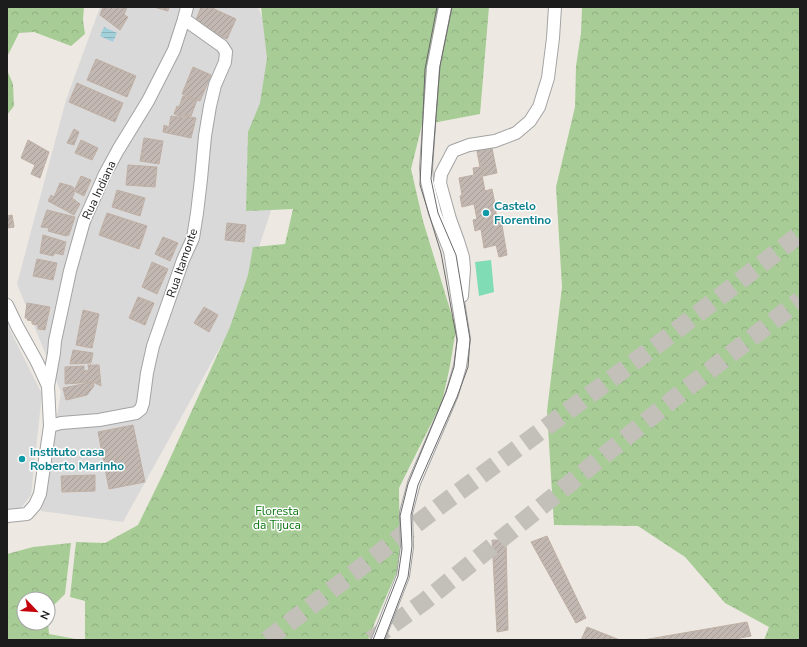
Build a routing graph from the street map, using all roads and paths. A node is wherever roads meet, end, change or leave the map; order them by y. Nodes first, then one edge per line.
1 (187, 7) edge
2 (445, 7) edge
3 (555, 7) edge
4 (184, 19) junction
5 (7, 305) edge
6 (460, 315) junction
7 (48, 386) junction
8 (50, 426) junction
9 (7, 516) edge
10 (378, 640) edge

1 - 4 street, Rua Indiana
2 - 6 street
3 - 6 street
4 - 7 street, Rua Indiana
4 - 8 street, Rua Itamonte
5 - 7 street
6 - 10 street
7 - 8 street
8 - 9 street

